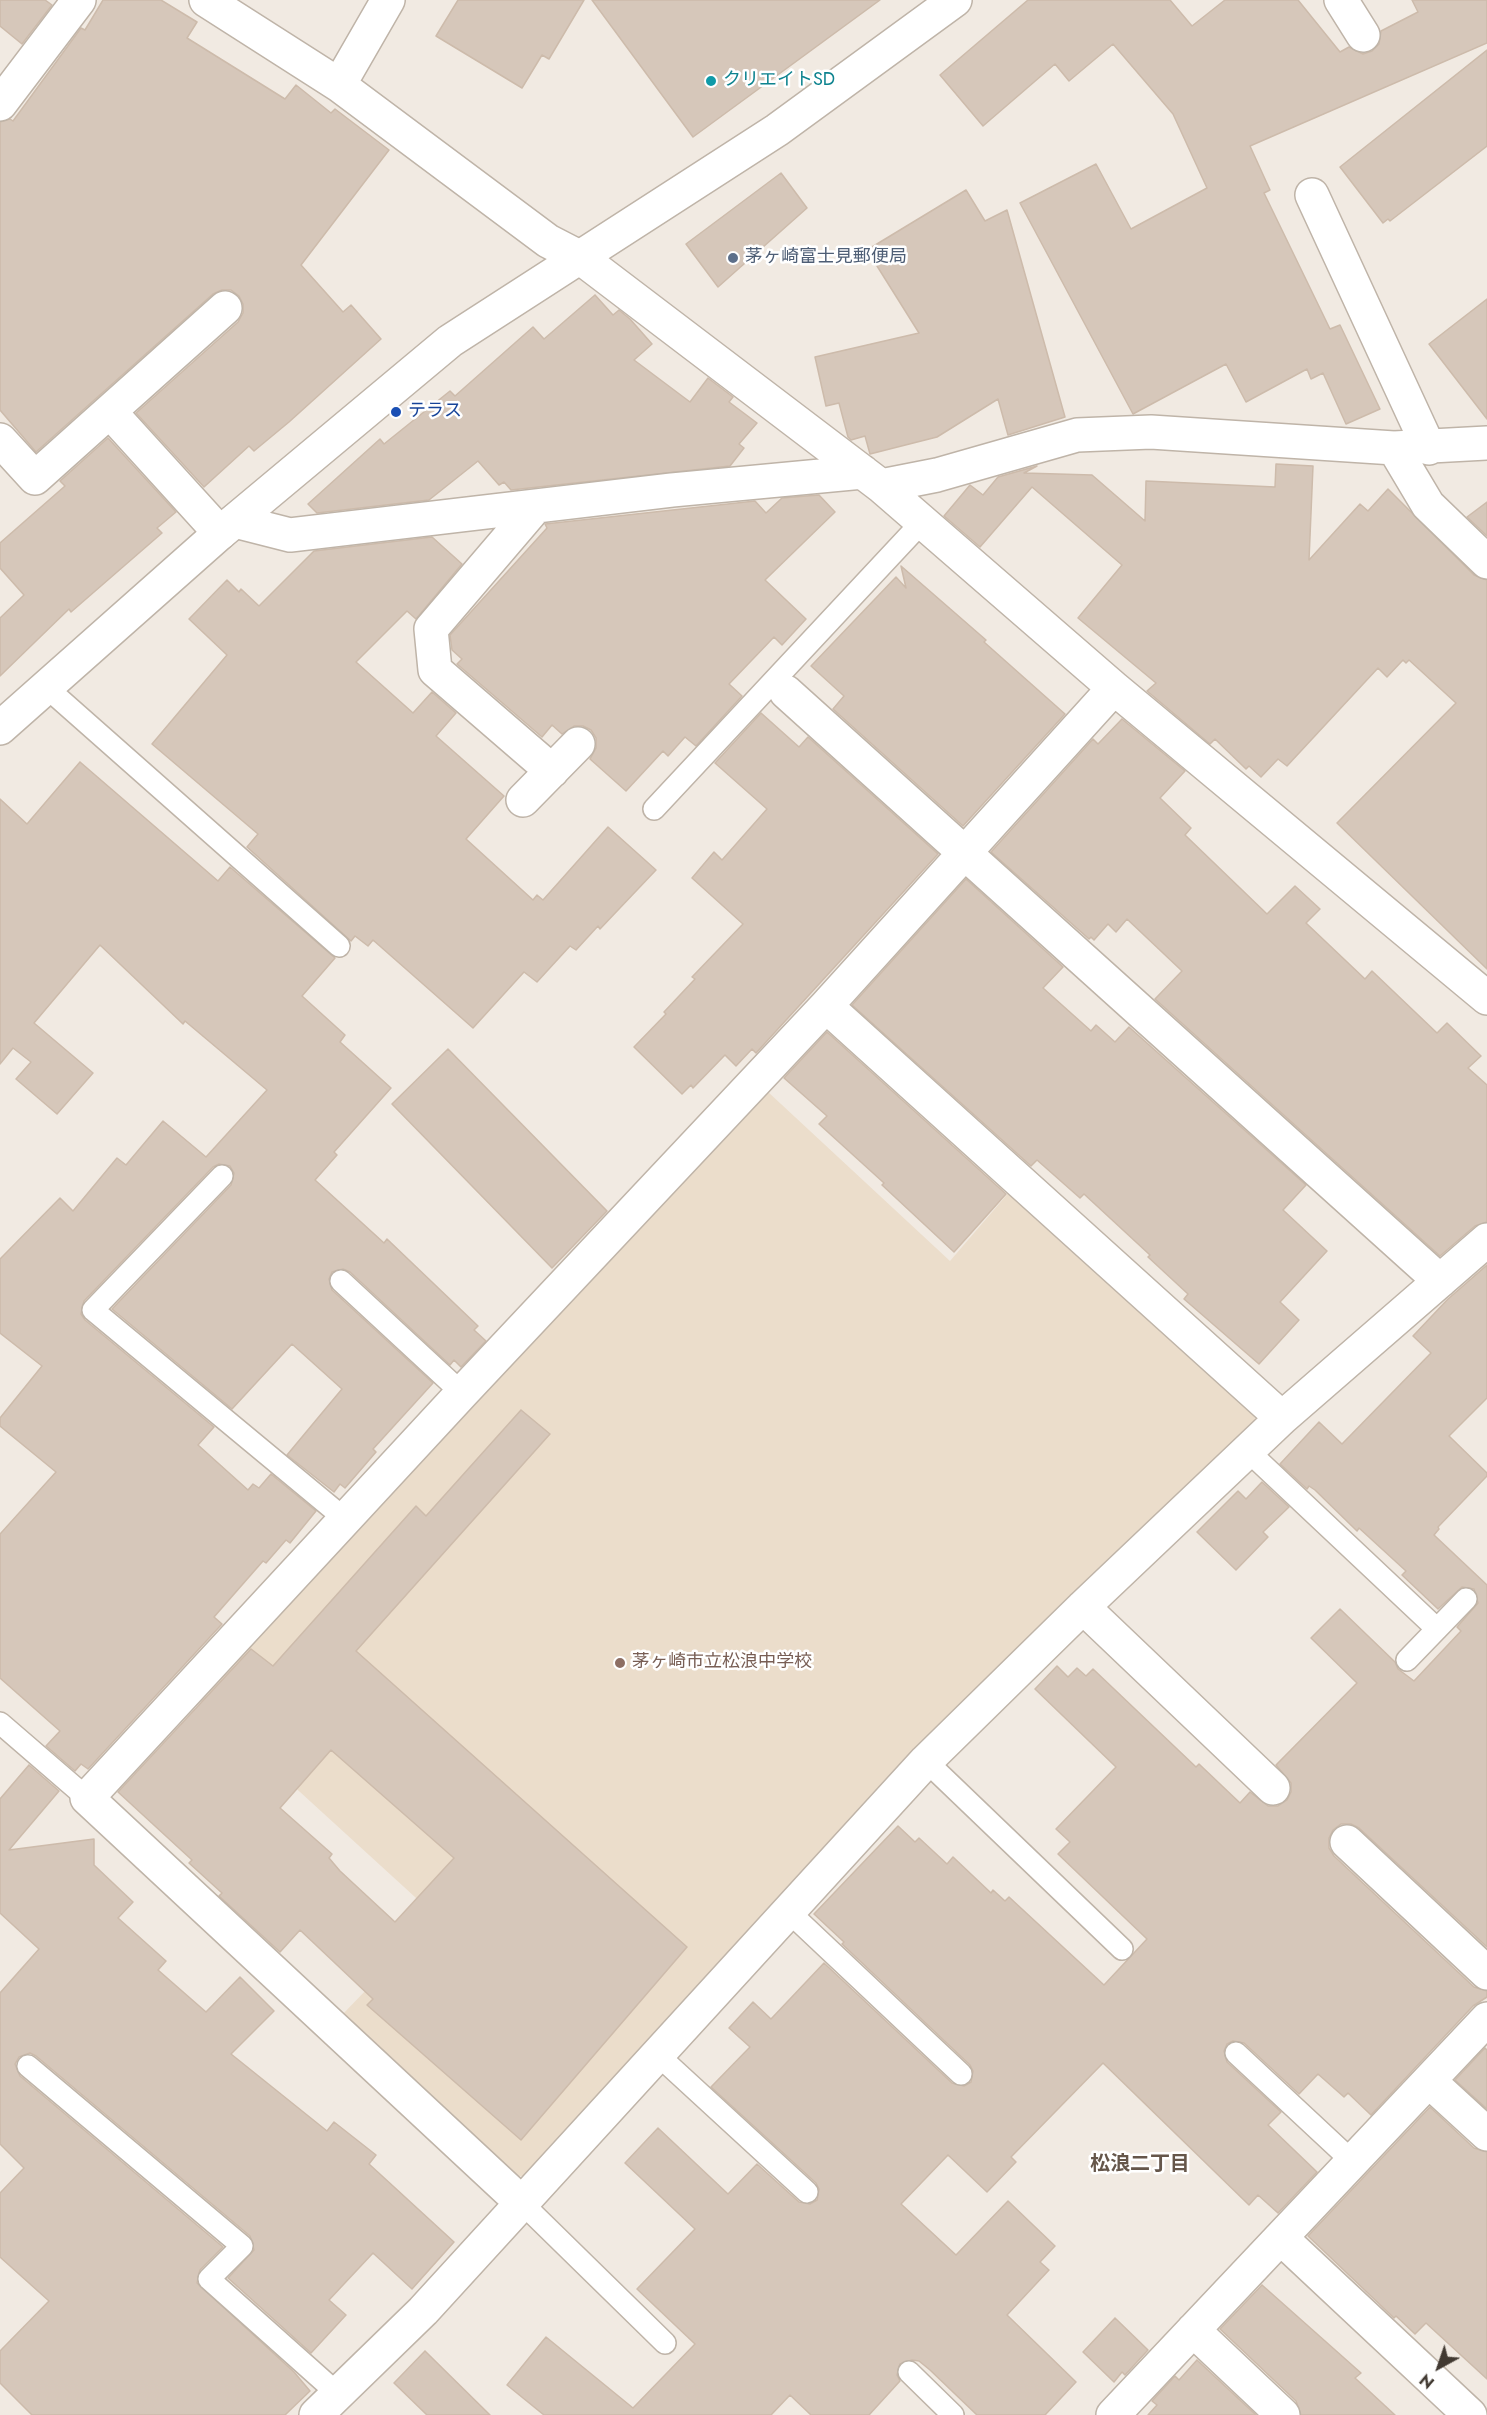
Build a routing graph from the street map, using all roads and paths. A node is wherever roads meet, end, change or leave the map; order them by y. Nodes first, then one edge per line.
1 (79, 0) edge
2 (206, 0) edge
3 (388, 0) edge
4 (955, 0) edge
5 (1341, 0) edge
6 (1363, 36) dead end
7 (339, 85) junction
8 (0, 104) edge
9 (1312, 195) dead end
10 (581, 258) junction
11 (225, 308) dead end
12 (111, 412) junction
13 (0, 440) edge
14 (1487, 443) edge
15 (1394, 448) junction
16 (1429, 448) junction
17 (872, 479) junction
18 (536, 506) junction
19 (923, 521) junction
20 (227, 527) junction
21 (1487, 562) edge
22 (46, 687) junction
23 (1114, 688) junction
24 (786, 692) dead end
25 (0, 728) edge
26 (578, 744) dead end
27 (552, 771) junction
28 (524, 800) dead end
29 (654, 809) dead end
30 (964, 855) junction
31 (339, 946) dead end
32 (1487, 998) edge
33 (826, 1006) junction
34 (222, 1176) dead end
35 (1487, 1240) edge
36 (341, 1281) dead end
37 (1440, 1281) junction
38 (462, 1393) junction
39 (1282, 1418) junction
40 (1248, 1451) junction
41 (345, 1519) junction
42 (1466, 1599) dead end
43 (1083, 1607) junction
44 (1437, 1629) junction
45 (1407, 1660) dead end
46 (0, 1723) edge
47 (926, 1761) junction
48 (1273, 1788) dead end
49 (87, 1798) junction
50 (1347, 1842) dead end
51 (788, 1911) junction
52 (1122, 1948) dead end
53 (1487, 1973) edge
54 (1487, 2019) edge
55 (1236, 2053) dead end
56 (659, 2056) junction
57 (28, 2066) dead end
58 (961, 2074) dead end
59 (1429, 2080) junction
60 (1487, 2134) edge
61 (1353, 2162) junction
62 (807, 2192) dead end
63 (523, 2204) junction
64 (1281, 2238) junction
65 (1193, 2330) junction
66 (665, 2343) dead end
67 (909, 2372) dead end
68 (327, 2405) edge
69 (953, 2415) edge
70 (1113, 2415) edge
71 (1283, 2415) edge
72 (1470, 2415) edge

1 - 8 street
2 - 7 street
3 - 7 street
4 - 10 street
5 - 6 street
7 - 10 street
9 - 16 street
10 - 17 street
10 - 20 street
11 - 12 street
12 - 13 street
12 - 20 street
14 - 16 street
15 - 16 street
15 - 17 street
15 - 21 street
17 - 18 street
17 - 19 street
18 - 20 street
18 - 27 street
19 - 23 street
19 - 29 lane
20 - 22 street
22 - 25 street
22 - 31 lane
23 - 30 street
23 - 32 street
24 - 30 street
26 - 27 street
27 - 28 street
30 - 33 street
30 - 37 street
33 - 38 street
33 - 39 street
34 - 41 lane
35 - 37 street
36 - 38 lane
37 - 39 street
38 - 41 street
39 - 40 street
40 - 43 street
40 - 44 lane
41 - 49 street
42 - 44 lane
43 - 47 street
43 - 48 street
44 - 45 lane
46 - 49 lane
47 - 51 street
47 - 52 lane
49 - 63 street
50 - 53 street
51 - 56 street
51 - 58 lane
54 - 59 street
55 - 61 lane
56 - 62 lane
56 - 63 street
57 - 68 lane
59 - 60 street
59 - 61 street
61 - 64 street
63 - 66 lane
63 - 68 street
64 - 65 street
64 - 72 street
65 - 70 street
65 - 71 street
67 - 69 lane

